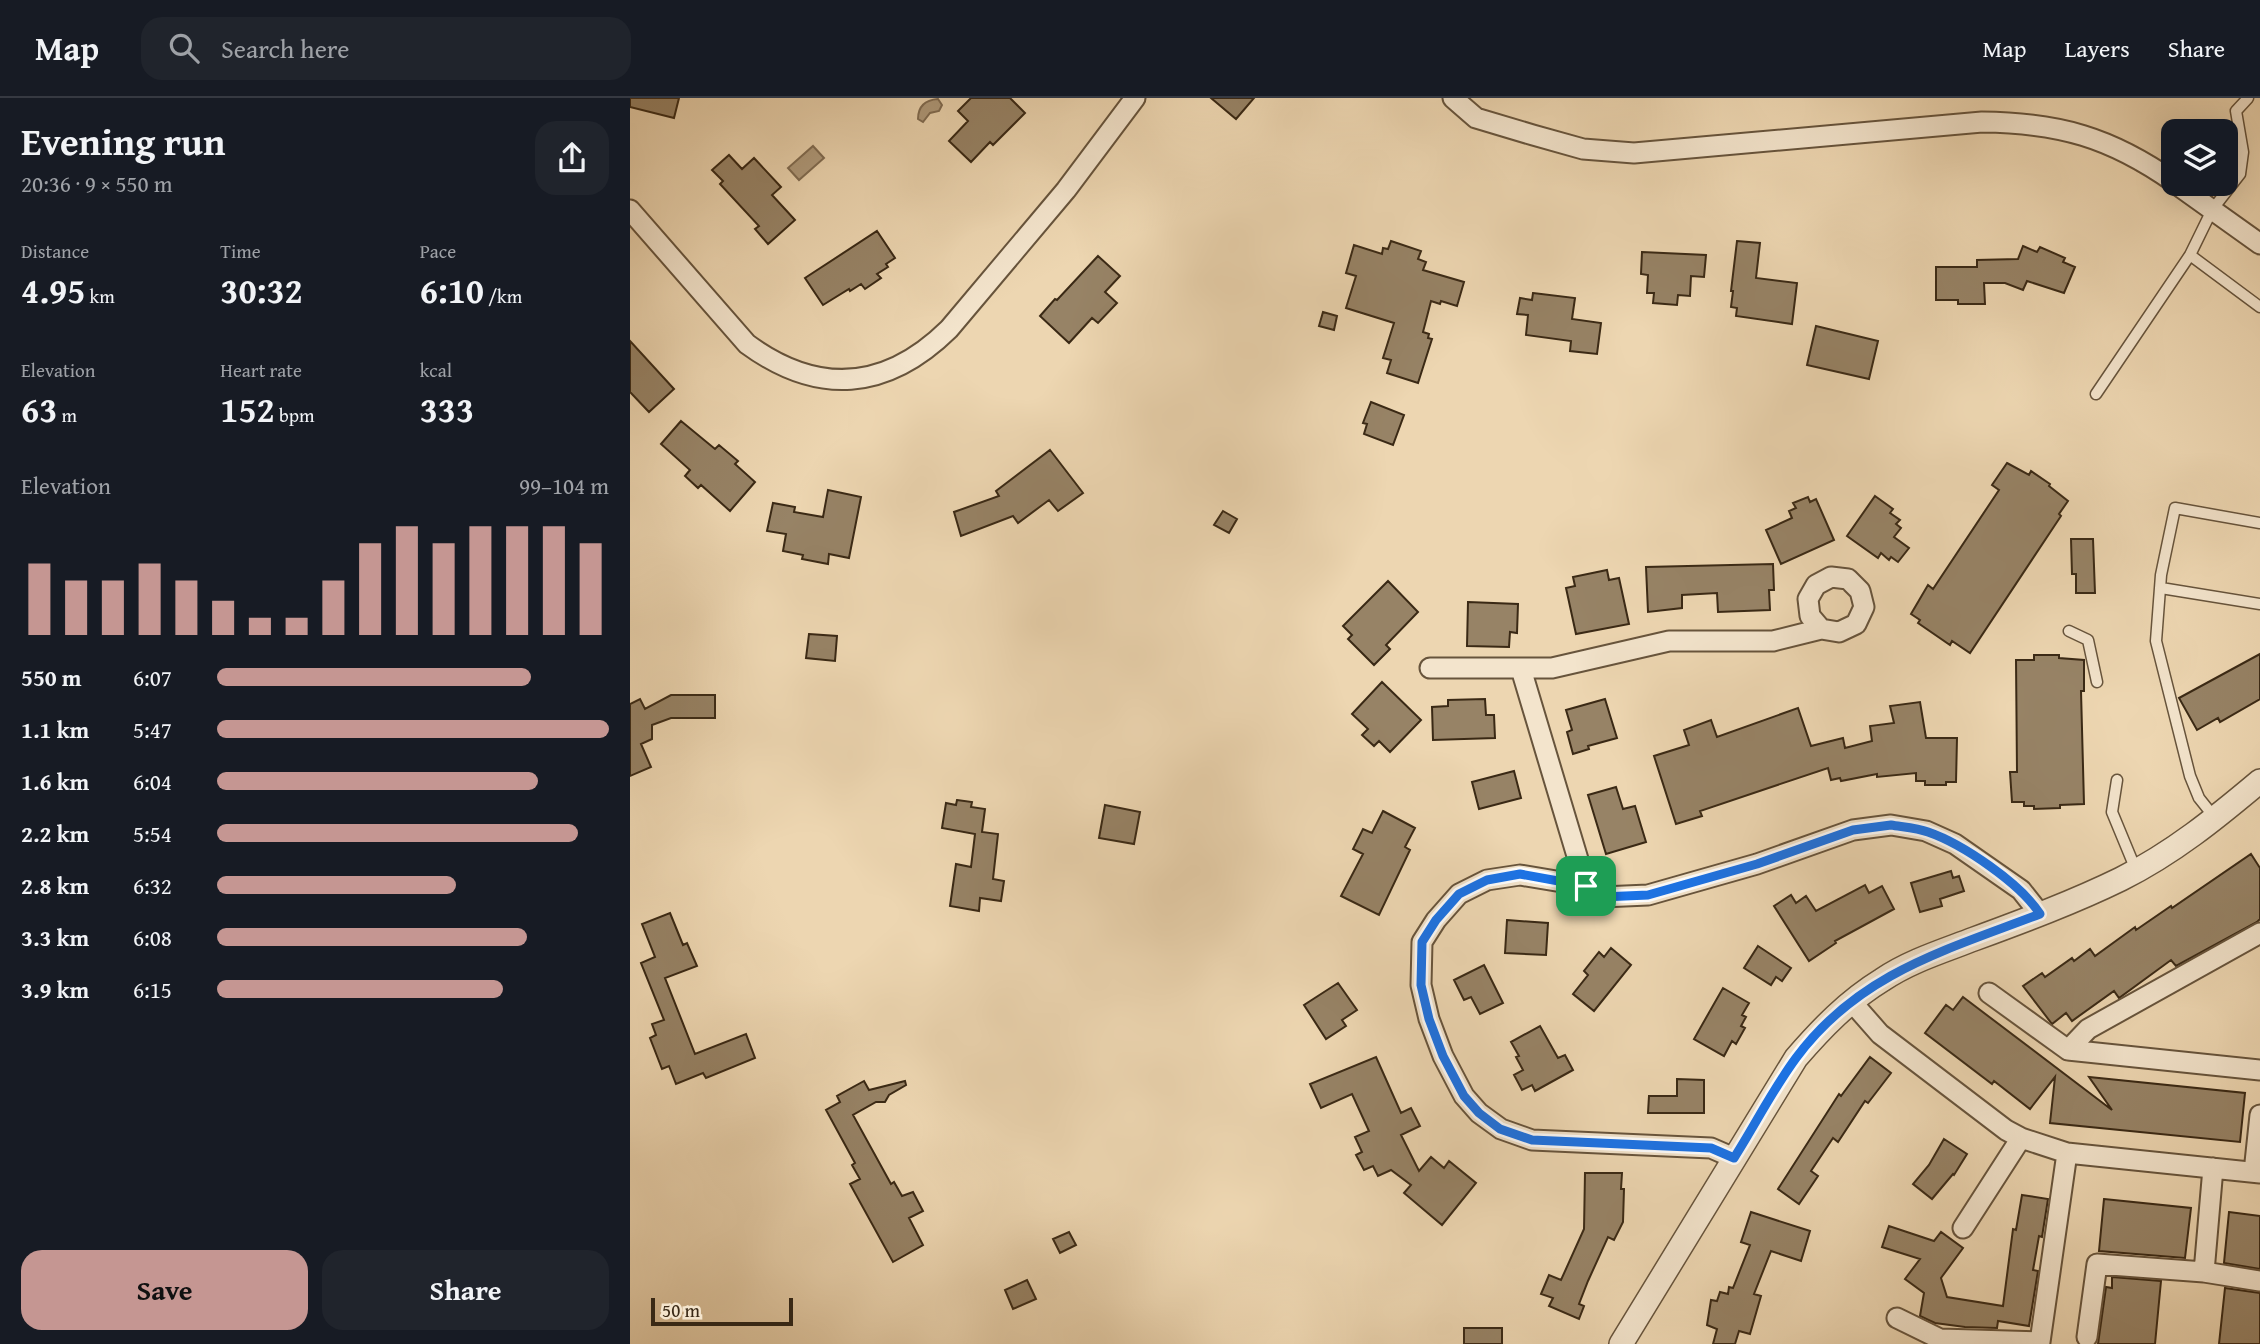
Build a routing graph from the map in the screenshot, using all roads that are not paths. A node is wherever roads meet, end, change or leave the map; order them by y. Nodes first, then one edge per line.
1 (1135, 98) edge
2 (1453, 98) edge
3 (2248, 98) edge
4 (2161, 174) edge
5 (2193, 196) edge
6 (2212, 210) junction
7 (630, 211) edge
8 (2260, 244) edge
9 (2190, 255) junction
10 (2260, 307) edge
11 (2096, 394) dead end
12 (2260, 523) edge
13 (2161, 588) junction
14 (2260, 604) edge
15 (1821, 629) dead end
16 (2069, 631) dead end
17 (1430, 668) dead end
18 (1521, 669) junction
19 (2097, 682) dead end
20 (2117, 780) dead end
21 (2260, 781) edge
22 (2215, 818) junction
23 (2136, 871) junction
24 (1586, 886) junction
25 (2040, 914) junction
26 (2260, 933) edge
27 (1989, 993) dead end
28 (1851, 1001) junction
29 (2068, 1050) junction
30 (2260, 1070) edge
31 (2260, 1115) edge
32 (2021, 1138) junction
33 (2067, 1153) junction
34 (1734, 1158) junction
35 (2213, 1168) junction
36 (2257, 1172) edge
37 (1963, 1227) dead end
38 (2204, 1272) junction
39 (2260, 1281) edge
40 (1897, 1318) dead end
41 (2087, 1337) dead end
42 (1621, 1344) edge

1 - 7 street
2 - 4 street
3 - 6 lane
5 - 6 street
6 - 8 street
6 - 9 lane
9 - 10 lane
9 - 11 lane
12 - 13 lane
13 - 14 lane
13 - 22 lane
15 - 18 street
16 - 19 lane
17 - 18 street
18 - 24 street
20 - 23 lane
21 - 22 street
22 - 23 street
23 - 25 street
24 - 25 street
24 - 34 street
25 - 28 street
26 - 29 street
27 - 29 street
28 - 32 street
28 - 34 street
29 - 30 street
31 - 36 street
32 - 33 street
32 - 37 street
33 - 35 street
33 - 40 street
34 - 42 street
35 - 36 street
35 - 38 street
38 - 39 street
38 - 41 street

